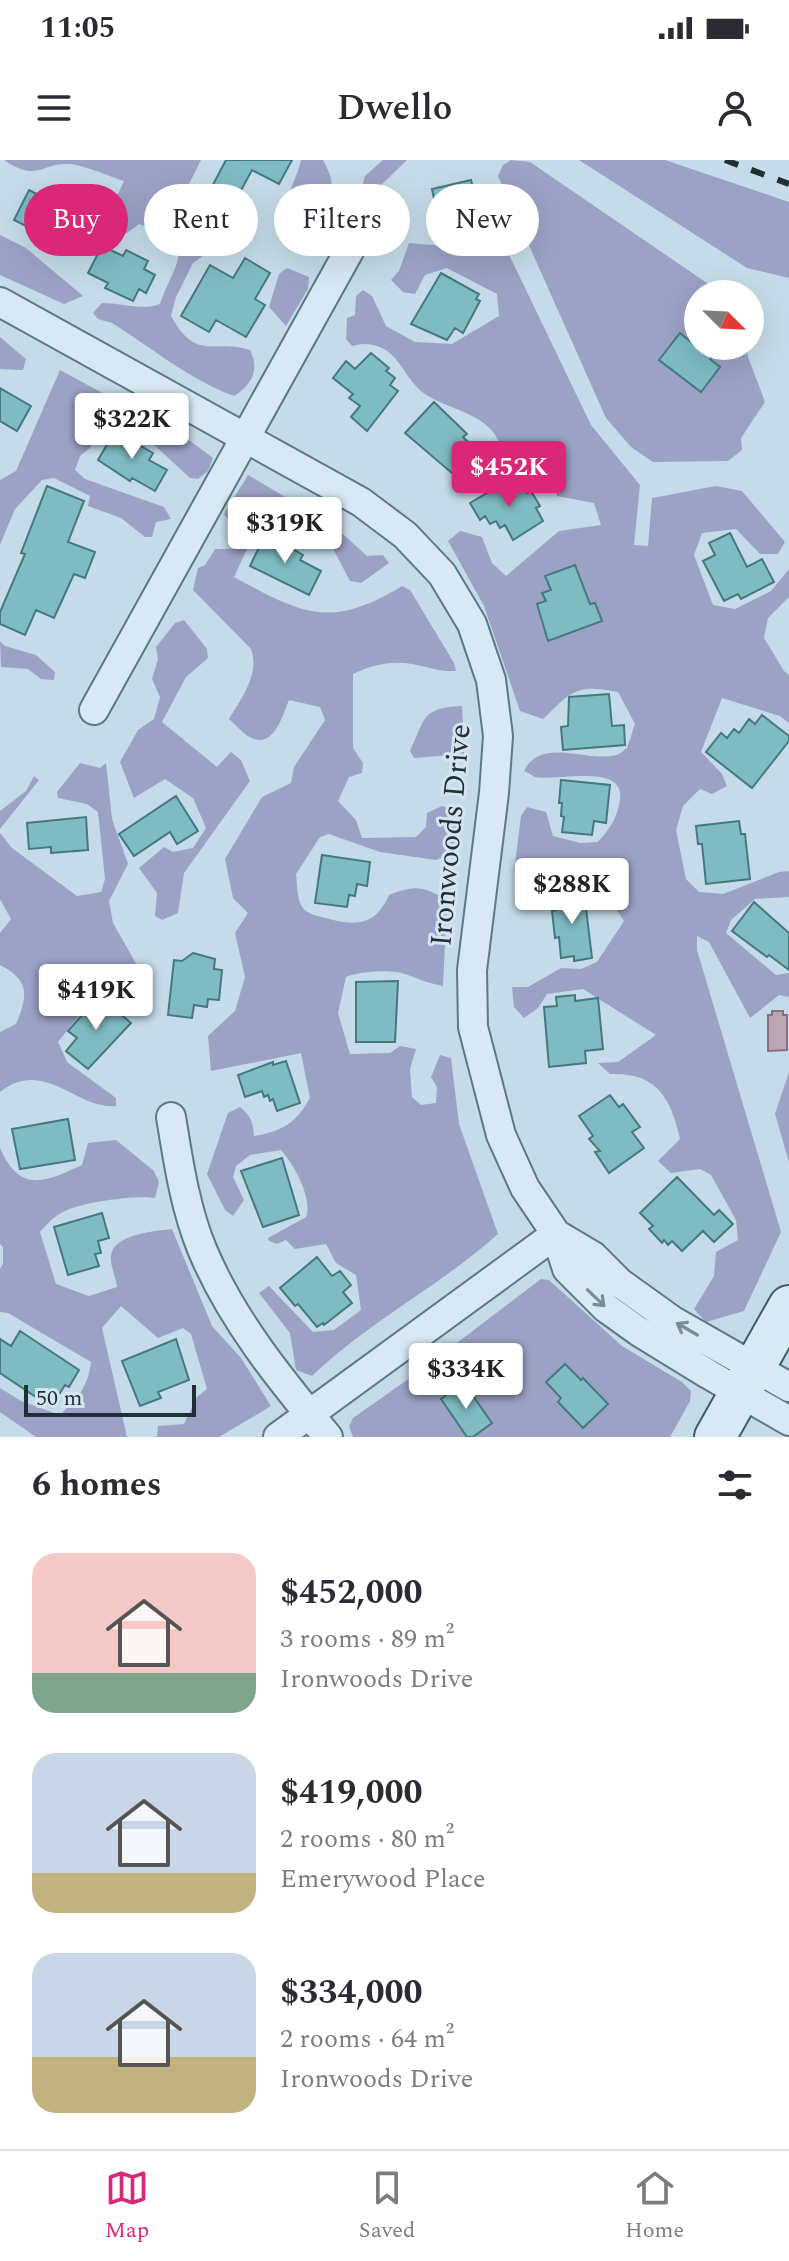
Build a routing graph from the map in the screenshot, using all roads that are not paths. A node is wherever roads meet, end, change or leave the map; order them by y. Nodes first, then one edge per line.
1 (346, 256) edge
2 (0, 302) edge
3 (247, 437) junction
4 (94, 710) dead end
5 (171, 1117) dead end
6 (556, 1234) junction
7 (789, 1306) edge
8 (748, 1380) junction
9 (789, 1387) edge
10 (310, 1415) junction
11 (789, 1421) edge
12 (278, 1437) edge
13 (328, 1437) edge
14 (715, 1437) edge

1 - 3 street
2 - 3 street, Ironwoods Drive
3 - 4 street
3 - 6 street, Ironwoods Drive
5 - 10 street
6 - 8 street, Ironwoods Drive
6 - 10 street
7 - 8 street
8 - 9 street
8 - 11 street
8 - 14 street
10 - 12 street
10 - 13 street

